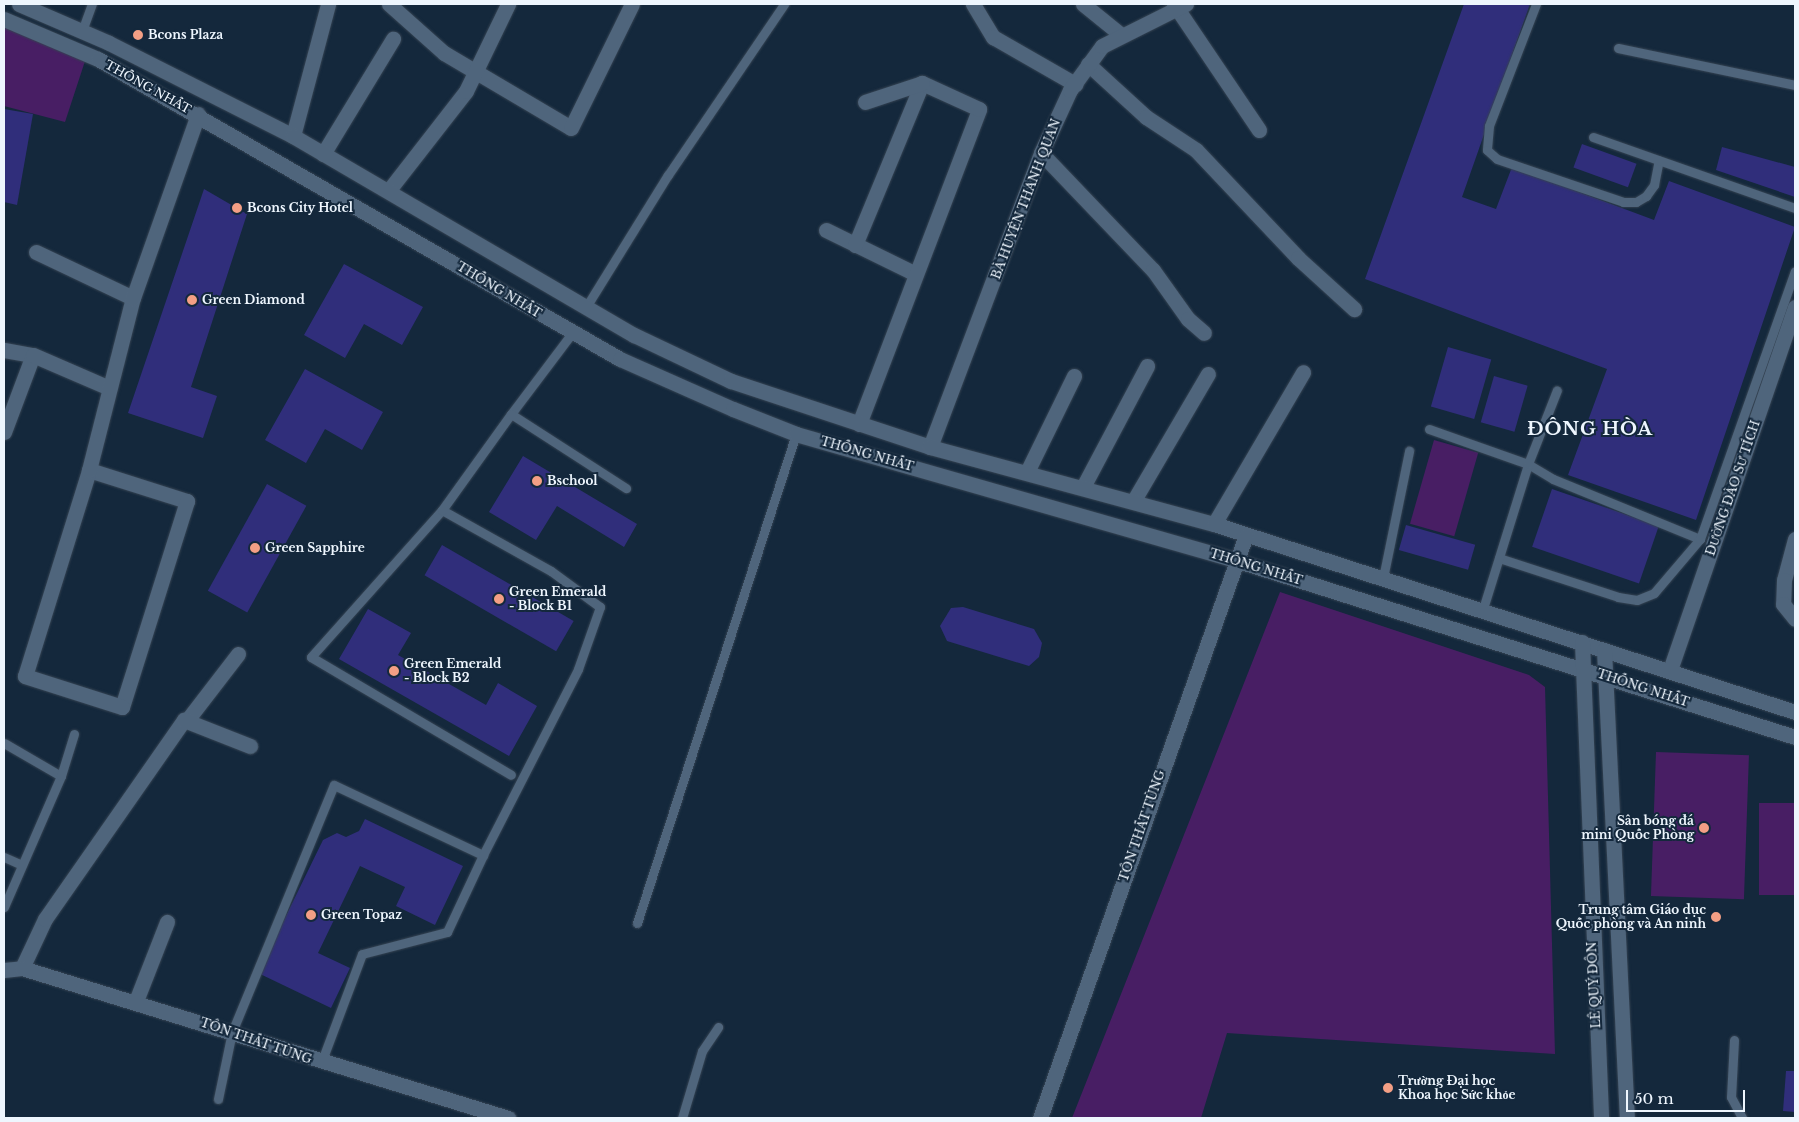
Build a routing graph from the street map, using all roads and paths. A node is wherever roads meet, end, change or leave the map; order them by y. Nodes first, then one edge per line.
1 (19, 4) edge
2 (92, 4) edge
3 (328, 4) edge
4 (389, 4) edge
5 (508, 4) edge
6 (632, 4) edge
7 (784, 4) edge
8 (973, 4) edge
9 (1083, 4) edge
10 (1536, 4) edge
11 (1178, 5) edge
12 (4, 19) edge
13 (82, 31) junction
14 (1120, 34) junction
15 (393, 39) dead end
16 (1618, 48) dead end
17 (1088, 64) junction
18 (473, 71) junction
19 (922, 83) junction
20 (1075, 84) junction
21 (1795, 85) edge
22 (865, 102) dead end
23 (198, 114) junction
24 (1259, 130) dead end
25 (293, 136) junction
26 (1594, 137) dead end
27 (1041, 153) junction
28 (323, 154) junction
29 (1659, 160) junction
30 (310, 179) junction
31 (389, 190) junction
32 (1795, 208) edge
33 (826, 230) dead end
34 (855, 244) junction
35 (36, 252) dead end
36 (1795, 271) edge
37 (916, 274) junction
38 (133, 298) junction
39 (1795, 307) edge
40 (586, 308) junction
41 (1354, 309) dead end
42 (572, 333) junction
43 (1204, 333) dead end
44 (4, 350) edge
45 (33, 355) junction
46 (1146, 366) dead end
47 (1303, 372) dead end
48 (1208, 374) dead end
49 (1074, 376) dead end
50 (108, 387) junction
51 (1557, 390) dead end
52 (511, 414) junction
53 (859, 424) junction
54 (1429, 429) dead end
55 (4, 432) edge
56 (796, 434) junction
57 (930, 447) junction
58 (1409, 450) dead end
59 (1528, 464) junction
60 (88, 470) junction
61 (1027, 472) junction
62 (1083, 487) junction
63 (626, 488) dead end
64 (1134, 500) junction
65 (442, 510) junction
66 (1214, 524) junction
67 (1246, 535) junction
68 (1700, 539) junction
69 (1795, 539) edge
70 (1499, 558) junction
71 (1235, 560) junction
72 (1384, 578) junction
73 (1482, 612) junction
74 (1795, 619) edge
75 (1582, 642) junction
76 (1604, 650) junction
77 (238, 654) dead end
78 (1583, 670) junction
79 (1670, 670) junction
80 (1606, 677) junction
81 (1795, 712) edge
82 (188, 719) junction
83 (74, 734) dead end
84 (1795, 737) edge
85 (4, 743) edge
86 (250, 746) dead end
87 (511, 775) dead end
88 (62, 776) junction
89 (483, 855) junction
90 (4, 856) edge
91 (20, 864) junction
92 (4, 907) edge
93 (167, 922) dead end
94 (637, 923) dead end
95 (22, 968) junction
96 (4, 970) edge
97 (1619, 987) junction
98 (1593, 990) junction
99 (136, 1001) junction
100 (718, 1026) dead end
101 (232, 1032) junction
102 (1734, 1040) dead end
103 (321, 1063) junction
104 (218, 1099) dead end
105 (508, 1118) edge
106 (682, 1118) edge
107 (1040, 1118) edge
108 (1601, 1118) edge
109 (1627, 1118) edge
110 (1742, 1118) edge

1 - 13 street, THỐNG NHẤT
2 - 13 lane
3 - 25 street
4 - 18 street
5 - 18 street
6 - 18 street
7 - 40 lane
8 - 20 street
9 - 14 street
10 - 29 lane
11 - 14 street, BÀ HUYỆN THANH QUAN
11 - 24 street
12 - 23 street, THỐNG NHẤT
13 - 25 street, THỐNG NHẤT
14 - 17 street, BÀ HUYỆN THANH QUAN
15 - 28 street
16 - 21 lane
17 - 20 street, BÀ HUYỆN THANH QUAN
17 - 41 street
18 - 31 street
19 - 22 street
19 - 34 street
19 - 37 street
20 - 27 street, BÀ HUYỆN THANH QUAN
23 - 30 street, THỐNG NHẤT
23 - 38 street
25 - 28 street, THỐNG NHẤT
26 - 29 lane
27 - 43 street
27 - 57 street, BÀ HUYỆN THANH QUAN
28 - 30 street
28 - 31 street, THỐNG NHẤT
29 - 32 lane
30 - 42 street, THỐNG NHẤT
31 - 40 street, THỐNG NHẤT
33 - 34 street
34 - 37 street
35 - 38 street
36 - 68 lane
37 - 53 street
38 - 50 street
39 - 79 street, ĐƯỜNG ĐÀO SƯ TÍCH
40 - 53 street, THỐNG NHẤT
42 - 52 lane
42 - 56 street, THỐNG NHẤT
44 - 45 street
45 - 50 street
45 - 55 street
46 - 62 street
47 - 66 street
48 - 64 street
49 - 61 street
50 - 60 street
51 - 59 lane
52 - 63 lane
52 - 65 lane
53 - 57 street, THỐNG NHẤT
54 - 59 lane
56 - 71 street, THỐNG NHẤT
56 - 94 lane
57 - 61 street, THỐNG NHẤT
58 - 72 lane
59 - 68 lane
59 - 70 lane
60 - 60 street
61 - 62 street, THỐNG NHẤT
62 - 64 street, THỐNG NHẤT
64 - 66 street, THỐNG NHẤT
65 - 87 lane
65 - 89 lane
66 - 67 street, THỐNG NHẤT
67 - 71 street, TÔN THẤT TÙNG
67 - 72 street, THỐNG NHẤT
68 - 70 lane
69 - 74 street
70 - 73 lane
71 - 78 street, THỐNG NHẤT
71 - 107 street, TÔN THẤT TÙNG
72 - 73 street, THỐNG NHẤT
73 - 75 street, THỐNG NHẤT
75 - 76 street, THỐNG NHẤT
75 - 78 street, LÊ QUÝ ĐÔN
76 - 79 street, THỐNG NHẤT
76 - 80 street, LÊ QUÝ ĐÔN
77 - 82 street
78 - 80 street, THỐNG NHẤT
78 - 98 street, LÊ QUÝ ĐÔN
79 - 81 street, THỐNG NHẤT
80 - 84 street, THỐNG NHẤT
80 - 97 street, LÊ QUÝ ĐÔN
82 - 86 street
82 - 95 street
83 - 88 lane
85 - 88 lane
88 - 91 lane
89 - 101 lane
89 - 103 lane
90 - 91 lane
91 - 92 lane
93 - 99 street
95 - 96 street, TÔN THẤT TÙNG
95 - 99 street, TÔN THẤT TÙNG
97 - 98 street
97 - 109 street, LÊ QUÝ ĐÔN
98 - 108 street, LÊ QUÝ ĐÔN
99 - 101 street, TÔN THẤT TÙNG
100 - 106 lane
101 - 103 street, TÔN THẤT TÙNG
101 - 104 lane
102 - 110 lane
103 - 105 street, TÔN THẤT TÙNG

